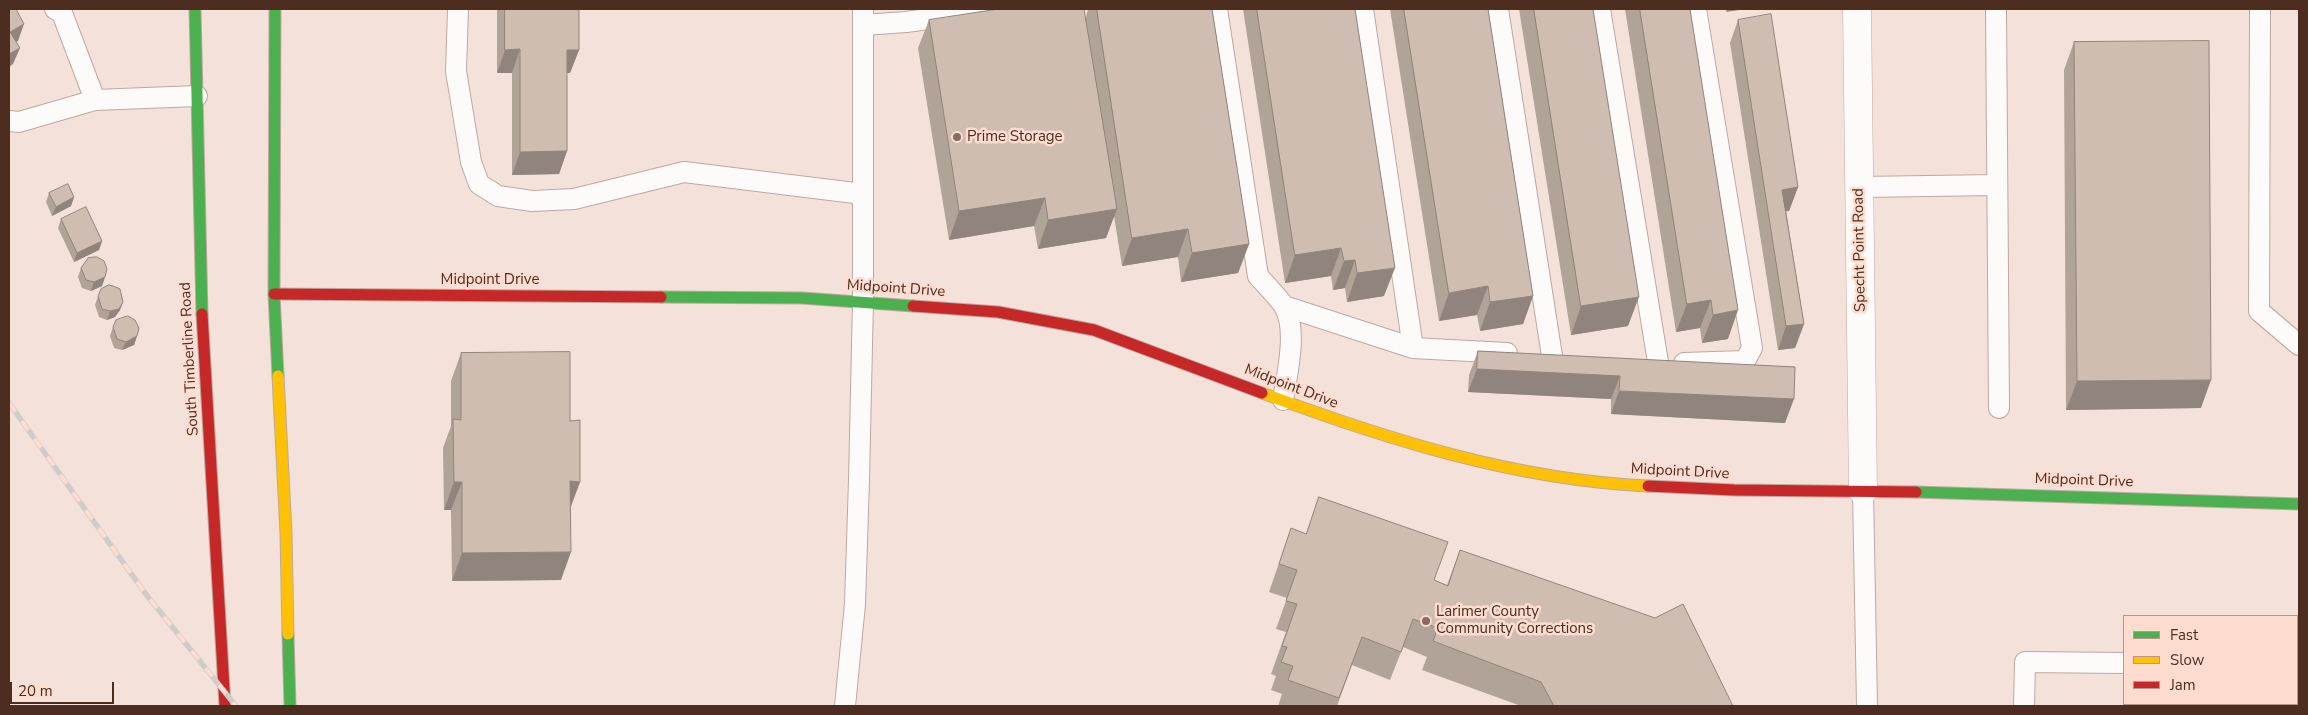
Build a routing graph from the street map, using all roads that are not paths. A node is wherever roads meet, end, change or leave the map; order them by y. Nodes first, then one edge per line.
1 (55, 9) edge
2 (194, 9) edge
3 (275, 9) edge
4 (458, 9) edge
5 (1000, 9) edge
6 (1217, 9) edge
7 (1362, 9) edge
8 (1498, 9) edge
9 (1600, 9) edge
10 (1696, 9) edge
11 (1857, 9) edge
12 (1996, 9) edge
13 (2260, 9) edge
14 (863, 17) edge
15 (197, 96) junction
16 (95, 100) junction
17 (9, 121) edge
18 (1997, 185) junction
19 (1859, 187) junction
20 (863, 194) junction
21 (274, 294) junction
22 (863, 301) junction
23 (1284, 306) junction
24 (2299, 345) edge
25 (1413, 348) junction
26 (1283, 400) junction
27 (1999, 408) dead end
28 (1863, 491) junction
29 (2299, 504) edge
30 (2123, 663) edge
31 (225, 706) edge
32 (290, 706) edge
33 (845, 706) edge
34 (1867, 706) edge
35 (2024, 706) edge

1 - 16 lane
2 - 15 street, South Timberline Road
3 - 21 street
4 - 20 lane
5 - 14 lane
6 - 23 lane
7 - 25 lane
8 - 25 lane
9 - 10 lane
11 - 19 street, Specht Point Road
12 - 18 lane
13 - 24 lane
14 - 20 lane
15 - 16 lane
15 - 31 street, South Timberline Road
16 - 17 lane
18 - 19 lane
18 - 27 lane
19 - 28 street, Specht Point Road
20 - 22 lane
21 - 22 street, Midpoint Drive
21 - 32 street
22 - 26 street, Midpoint Drive
22 - 33 lane
23 - 25 lane
23 - 26 lane
26 - 28 street, Midpoint Drive
28 - 29 street, Midpoint Drive
28 - 34 lane
30 - 35 lane

